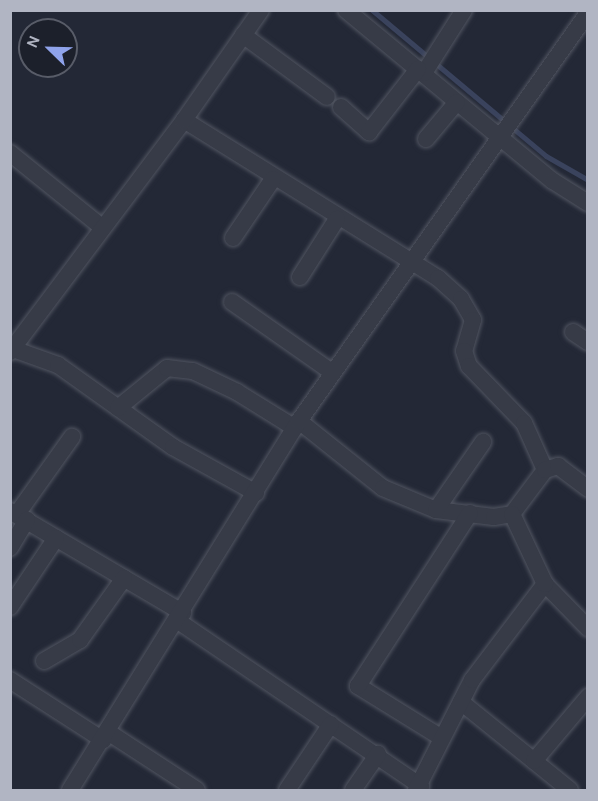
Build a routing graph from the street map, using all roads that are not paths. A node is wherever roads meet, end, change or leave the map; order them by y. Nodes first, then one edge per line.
1 (261, 10) edge
2 (346, 10) edge
3 (464, 10) edge
4 (588, 13) edge
5 (582, 34) edge
6 (243, 35) junction
7 (423, 70) junction
8 (327, 97) dead end
9 (457, 102) junction
10 (341, 107) dead end
11 (184, 120) junction
12 (505, 130) junction
13 (426, 139) dead end
14 (10, 153) edge
15 (273, 179) junction
16 (588, 203) edge
17 (337, 219) junction
18 (103, 228) junction
19 (233, 238) dead end
20 (412, 262) junction
21 (300, 277) dead end
22 (232, 302) dead end
23 (573, 332) dead end
24 (588, 342) edge
25 (11, 350) edge
26 (333, 373) junction
27 (118, 408) junction
28 (297, 425) junction
29 (72, 437) dead end
30 (483, 442) dead end
31 (545, 470) junction
32 (588, 489) edge
33 (256, 493) junction
34 (436, 510) junction
35 (470, 513) junction
36 (512, 514) junction
37 (18, 515) edge
38 (56, 538) junction
39 (10, 548) edge
40 (124, 578) junction
41 (546, 584) junction
42 (10, 608) edge
43 (181, 617) junction
44 (588, 628) edge
45 (44, 661) dead end
46 (10, 680) edge
47 (588, 697) edge
48 (461, 702) junction
49 (331, 724) junction
50 (105, 736) junction
51 (442, 738) junction
52 (378, 754) junction
53 (534, 761) junction
54 (418, 788) edge
55 (70, 790) edge
56 (196, 790) edge
57 (287, 790) edge
58 (353, 790) edge
59 (570, 790) edge

1 - 6 street
2 - 7 street
3 - 7 street
4 - 5 street
5 - 12 street
6 - 8 street
6 - 11 street
7 - 9 street
7 - 10 street
9 - 12 street
9 - 13 street
11 - 15 street
11 - 18 street
12 - 16 street
12 - 20 street
14 - 18 street
15 - 17 street
15 - 19 street
17 - 20 street
17 - 21 street
18 - 25 street
20 - 26 street
20 - 31 street
22 - 26 street
23 - 24 street
25 - 27 street
26 - 28 street
27 - 28 street
27 - 33 street
28 - 33 street
28 - 34 street
29 - 37 street
30 - 34 street
31 - 32 street
31 - 36 street
33 - 43 street
34 - 35 street
35 - 36 street
35 - 51 street
36 - 41 street
37 - 38 street
37 - 39 street
38 - 40 street
38 - 42 street
40 - 43 street
40 - 45 street
41 - 44 street
41 - 48 street
43 - 49 street
43 - 50 street
46 - 50 street
47 - 53 street
48 - 51 street
48 - 53 street
49 - 52 street
49 - 57 street
50 - 55 street
50 - 56 street
51 - 54 street
52 - 54 street
52 - 58 street
53 - 59 street

